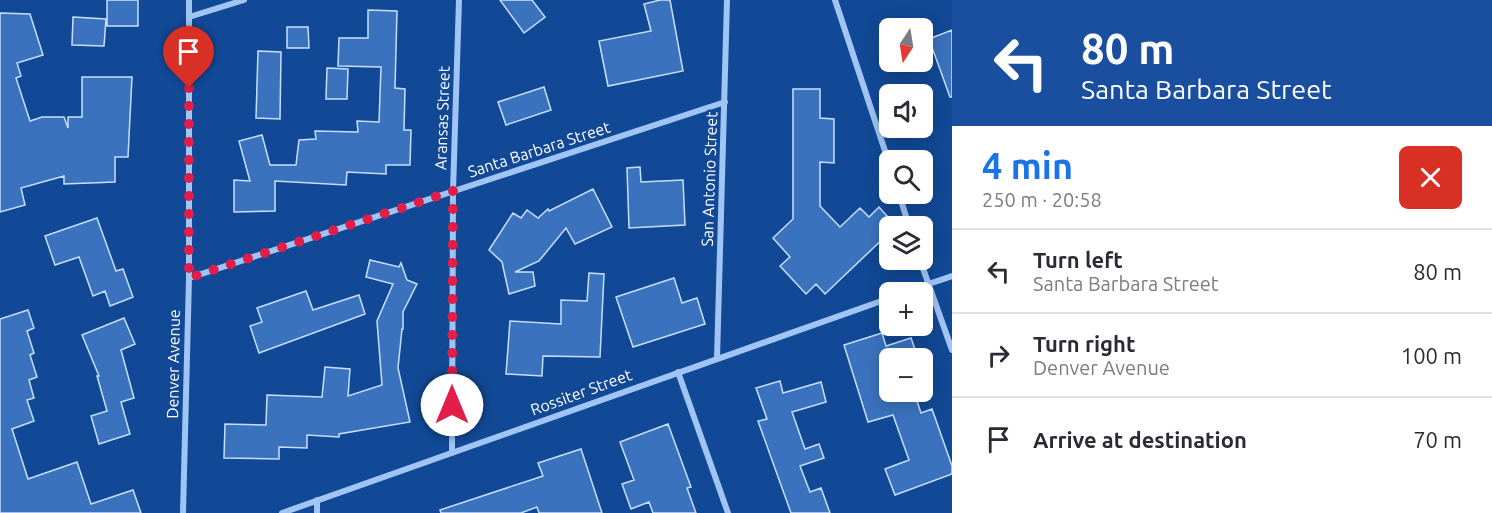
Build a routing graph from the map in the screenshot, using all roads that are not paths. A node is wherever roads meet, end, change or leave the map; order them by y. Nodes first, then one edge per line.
1 (189, 0) edge
2 (244, 0) edge
3 (459, 0) edge
4 (727, 0) edge
5 (835, 0) edge
6 (189, 17) junction
7 (725, 102) junction
8 (885, 150) edge
9 (453, 191) junction
10 (952, 276) edge
11 (189, 278) junction
12 (933, 282) edge
13 (933, 298) edge
14 (879, 302) edge
15 (952, 350) edge
16 (717, 358) junction
17 (678, 372) junction
18 (452, 453) junction
19 (317, 500) junction
20 (183, 513) edge
21 (282, 513) edge
22 (317, 513) edge
23 (728, 513) edge

1 - 6 street, Denver Avenue
2 - 6 street
3 - 9 street, Aransas Street
4 - 7 street, San Antonio Street
5 - 8 street
6 - 11 street, Denver Avenue
7 - 9 street, Santa Barbara Street
7 - 16 street, San Antonio Street
9 - 11 street, Santa Barbara Street
9 - 18 street, Aransas Street
10 - 12 street
11 - 20 street, Denver Avenue
13 - 15 street
14 - 16 street, Rossiter Street
16 - 17 street, Rossiter Street
17 - 18 street, Rossiter Street
17 - 23 street
18 - 19 street, Rossiter Street
19 - 21 street, Rossiter Street
19 - 22 street

